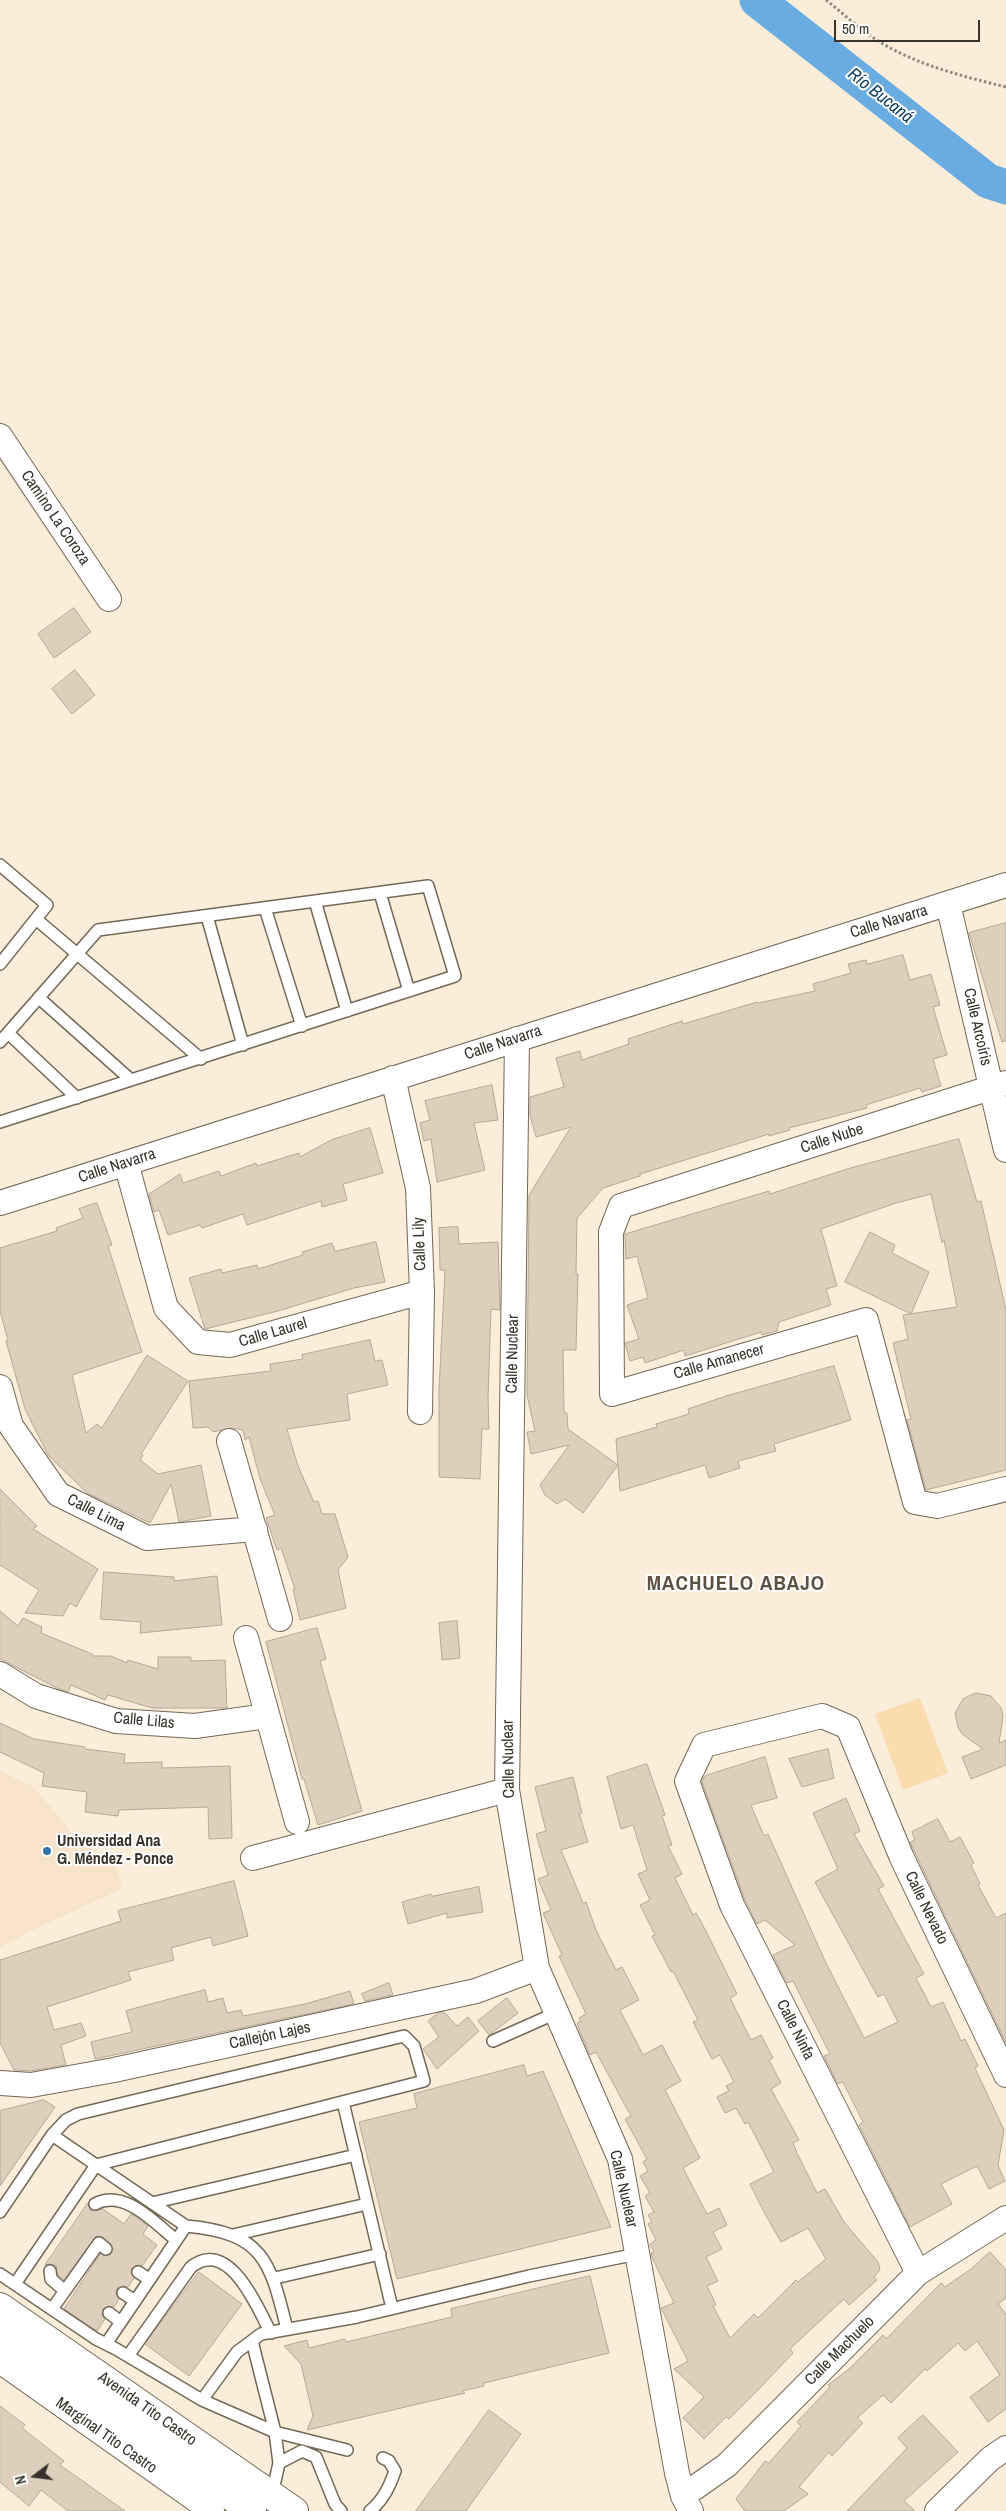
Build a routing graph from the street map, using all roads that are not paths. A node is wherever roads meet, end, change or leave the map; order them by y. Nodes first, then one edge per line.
1 (0, 436) edge
2 (110, 599) dead end
3 (0, 866) edge
4 (1006, 885) edge
5 (380, 893) junction
6 (315, 901) junction
7 (948, 904) junction
8 (265, 908) junction
9 (207, 916) junction
10 (36, 919) junction
11 (76, 953) junction
12 (0, 964) edge
13 (409, 991) junction
14 (39, 998) junction
15 (347, 1011) junction
16 (302, 1026) junction
17 (8, 1033) junction
18 (517, 1039) junction
19 (0, 1042) edge
20 (243, 1045) junction
21 (201, 1059) junction
22 (393, 1078) junction
23 (131, 1080) junction
24 (999, 1085) edge
25 (77, 1098) junction
26 (0, 1122) edge
27 (1006, 1150) edge
28 (126, 1163) junction
29 (658, 1194) joint
30 (0, 1203) edge
31 (422, 1292) junction
32 (0, 1387) edge
33 (420, 1412) dead end
34 (229, 1441) dead end
35 (1006, 1489) edge
36 (255, 1529) junction
37 (280, 1619) dead end
38 (246, 1638) dead end
39 (0, 1674) edge
40 (267, 1716) junction
41 (853, 1738) joint
42 (507, 1790) junction
43 (297, 1822) dead end
44 (252, 1858) dead end
45 (537, 1968) junction
46 (556, 2013) junction
47 (493, 2041) dead end
48 (1006, 2075) edge
49 (0, 2083) edge
50 (344, 2102) junction
51 (52, 2135) junction
52 (356, 2155) junction
53 (96, 2165) junction
54 (152, 2203) junction
55 (95, 2204) dead end
56 (368, 2204) junction
57 (0, 2212) edge
58 (1006, 2218) edge
59 (186, 2226) junction
60 (233, 2234) junction
61 (176, 2240) junction
62 (106, 2249) dead end
63 (380, 2254) junction
64 (637, 2254) junction
65 (50, 2271) dead end
66 (138, 2272) dead end
67 (918, 2272) junction
68 (0, 2274) edge
69 (275, 2278) junction
70 (150, 2280) junction
71 (15, 2284) junction
72 (71, 2288) junction
73 (124, 2293) dead end
74 (135, 2301) junction
75 (0, 2307) edge
76 (392, 2308) junction
77 (52, 2309) junction
78 (109, 2313) dead end
79 (121, 2322) junction
80 (287, 2329) junction
81 (271, 2333) junction
82 (0, 2334) edge
83 (252, 2341) junction
84 (106, 2344) junction
85 (128, 2356) junction
86 (0, 2362) edge
87 (202, 2400) junction
88 (275, 2432) junction
89 (1006, 2448) edge
90 (347, 2450) dead end
91 (383, 2458) dead end
92 (280, 2463) junction
93 (687, 2503) edge
94 (264, 2506) edge
95 (212, 2511) edge
96 (294, 2511) edge
97 (341, 2511) edge
98 (370, 2511) edge
99 (937, 2511) edge

1 - 2 street, Camino La Coroza
3 - 10 lane
4 - 7 street, Calle Navarra
5 - 6 lane
5 - 13 lane
5 - 13 lane
6 - 8 lane
6 - 15 lane
7 - 18 street, Calle Navarra
7 - 24 street, Calle Arcoíris
8 - 9 lane
8 - 16 lane
9 - 11 lane
9 - 20 lane
10 - 11 lane
10 - 12 lane
11 - 14 lane
11 - 21 lane
13 - 15 lane
14 - 17 lane
14 - 23 lane
15 - 16 lane
16 - 20 lane
17 - 19 lane
17 - 25 lane
18 - 22 street, Calle Navarra
18 - 42 street, Calle Nuclear
20 - 21 lane
21 - 23 lane
22 - 28 street, Calle Navarra
22 - 31 street, Calle Lily
23 - 25 lane
24 - 27 street, Calle Arcoíris
24 - 29 street, Calle Nube
25 - 26 lane
28 - 30 street, Calle Navarra
28 - 31 street, Calle Laurel
29 - 35 street, Calle Amanecer
31 - 33 street, Calle Lily
32 - 36 street, Calle Lima
34 - 36 street
36 - 37 street
38 - 40 street
39 - 40 street, Calle Lilas
40 - 43 street
41 - 48 street, Calle Nevado
41 - 67 street, Calle Ninfa
42 - 44 street
42 - 45 street, Calle Nuclear
45 - 46 street, Calle Nuclear
45 - 49 street, Callejón Lajes
46 - 47 lane
46 - 64 street, Calle Nuclear
50 - 51 lane
50 - 52 lane
50 - 53 lane
51 - 53 lane
51 - 57 lane
52 - 54 lane
52 - 56 lane
53 - 54 lane
53 - 71 lane
54 - 59 lane
55 - 61 lane
56 - 60 lane
56 - 63 lane
58 - 67 street, Calle Machuelo
59 - 60 lane
59 - 61 lane
60 - 69 lane
61 - 70 lane
62 - 72 lane
63 - 69 lane
63 - 76 lane
64 - 76 lane
64 - 93 street, Calle Nuclear
65 - 72 lane
66 - 70 lane
67 - 93 street, Calle Machuelo
68 - 71 lane
69 - 80 lane
70 - 74 lane
71 - 77 lane
72 - 77 lane
73 - 74 lane
74 - 79 lane
75 - 94 main road, Avenida Tito Castro
76 - 80 lane
77 - 84 lane
78 - 79 lane
79 - 84 lane
80 - 81 lane
81 - 83 lane
81 - 85 lane
82 - 94 main road, Avenida Tito Castro
83 - 87 lane
83 - 88 lane
84 - 85 lane
85 - 87 lane
86 - 95 street, Marginal Tito Castro
87 - 88 lane
88 - 90 lane
88 - 92 lane
89 - 99 street
91 - 98 lane
92 - 94 lane
92 - 97 lane
94 - 96 main road, Avenida Tito Castro

